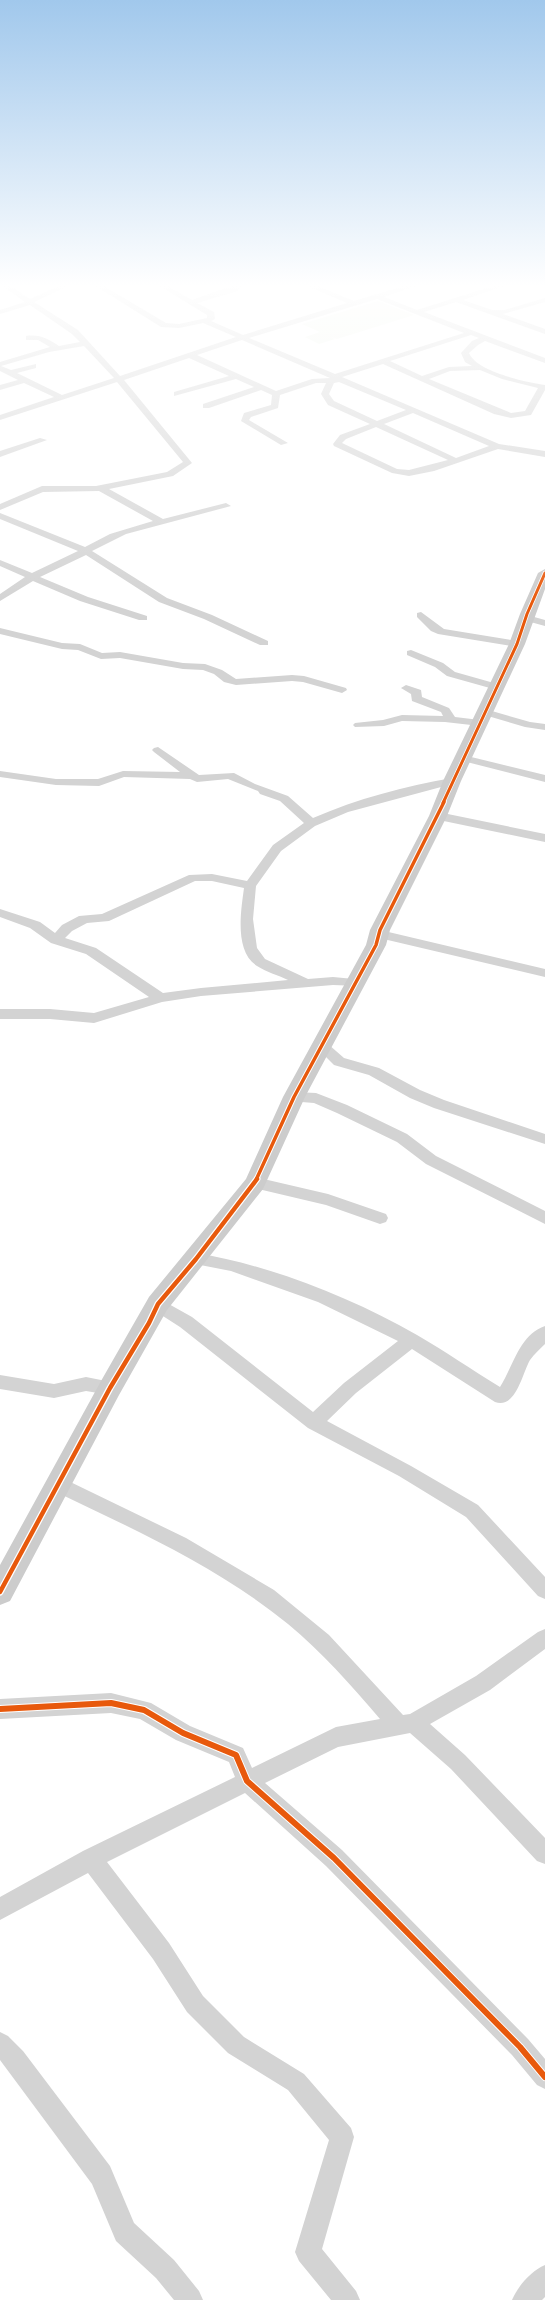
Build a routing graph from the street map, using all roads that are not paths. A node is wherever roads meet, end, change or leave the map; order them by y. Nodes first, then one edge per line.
1 (50, 392) edge
2 (79, 392) edge
3 (130, 392) edge
4 (182, 392) edge
5 (246, 392) edge
6 (273, 392) edge
7 (281, 392) edge
8 (326, 392) edge
9 (373, 392) edge
10 (452, 392) edge
11 (541, 392) edge
12 (176, 394) dead end
13 (276, 394) junction
14 (62, 398) junction
15 (206, 406) dead end
16 (414, 410) junction
17 (0, 418) edge
18 (377, 424) junction
19 (43, 440) dead end
20 (284, 442) dead end
21 (497, 446) junction
22 (532, 452) junction
23 (0, 454) edge
24 (545, 454) edge
25 (454, 460) junction
26 (545, 461) edge
27 (100, 488) junction
28 (226, 506) dead end
29 (0, 507) edge
30 (0, 516) edge
31 (162, 523) junction
32 (86, 551) junction
33 (0, 563) edge
34 (545, 573) edge
35 (34, 576) junction
36 (0, 598) edge
37 (421, 614) dead end
38 (143, 618) dead end
39 (527, 618) junction
40 (545, 623) edge
41 (0, 631) edge
42 (264, 643) dead end
43 (517, 644) junction
44 (411, 654) dead end
45 (497, 687) junction
46 (406, 688) dead end
47 (342, 690) dead end
48 (482, 718) junction
49 (452, 720) junction
50 (359, 726) dead end
51 (545, 727) edge
52 (158, 750) dead end
53 (463, 758) junction
54 (0, 774) edge
55 (194, 776) junction
56 (545, 780) edge
57 (452, 781) junction
58 (438, 816) junction
59 (311, 823) junction
60 (545, 838) edge
61 (250, 886) junction
62 (0, 913) edge
63 (380, 934) junction
64 (56, 940) junction
65 (545, 973) edge
66 (306, 983) junction
67 (354, 983) junction
68 (161, 998) junction
69 (0, 1014) edge
70 (323, 1047) junction
71 (294, 1097) junction
72 (545, 1139) edge
73 (255, 1183) junction
74 (380, 1218) dead end
75 (545, 1218) edge
76 (196, 1259) junction
77 (158, 1304) junction
78 (545, 1333) edge
79 (411, 1340) junction
80 (0, 1382) edge
81 (110, 1388) junction
82 (314, 1423) junction
83 (58, 1484) junction
84 (545, 1590) edge
85 (0, 1592) edge
86 (545, 1638) edge
87 (0, 1709) edge
88 (406, 1724) junction
89 (248, 1781) junction
90 (545, 1853) edge
91 (91, 1859) junction
92 (0, 1909) edge
93 (0, 2044) edge
94 (545, 2077) edge
95 (545, 2278) edge
96 (190, 2300) edge
97 (347, 2300) edge
98 (525, 2300) edge

1 - 14 street
2 - 14 street
3 - 27 street
4 - 12 street
5 - 15 street
6 - 13 street
7 - 13 street
8 - 18 street
9 - 16 street
10 - 11 street
13 - 20 street
14 - 17 street
16 - 18 street
16 - 21 street
18 - 25 street
18 - 25 street
19 - 23 street
21 - 22 street
21 - 25 street
22 - 24 street
22 - 26 street
27 - 29 street
27 - 31 street
28 - 31 street
30 - 32 street
31 - 32 street
32 - 35 street
32 - 42 street
33 - 35 street
34 - 39 street
35 - 36 street
35 - 38 street
37 - 43 street
39 - 40 street
39 - 43 street
41 - 47 street
43 - 45 street
44 - 45 street
45 - 48 street
46 - 49 street
48 - 49 street
48 - 51 street
48 - 53 street
49 - 50 street
52 - 55 street
53 - 56 street
53 - 57 street
54 - 55 street
55 - 59 street
57 - 58 street
57 - 59 street
58 - 60 street
58 - 63 street
59 - 61 street
61 - 64 street
61 - 66 street
62 - 64 street
63 - 65 street
63 - 67 street
64 - 68 street
66 - 67 street
66 - 68 street
67 - 70 street
68 - 69 street
70 - 71 street
70 - 72 street
71 - 73 street
71 - 75 street
73 - 74 street
73 - 76 street
76 - 77 street
76 - 79 street
77 - 81 street
77 - 82 street
78 - 79 street
79 - 82 street
80 - 81 street
81 - 83 street
82 - 84 street
83 - 85 street
83 - 88 street
86 - 88 street
87 - 89 street
88 - 89 street
88 - 90 street
89 - 91 street
89 - 94 street
91 - 92 street
91 - 97 street
93 - 96 street
95 - 98 street

